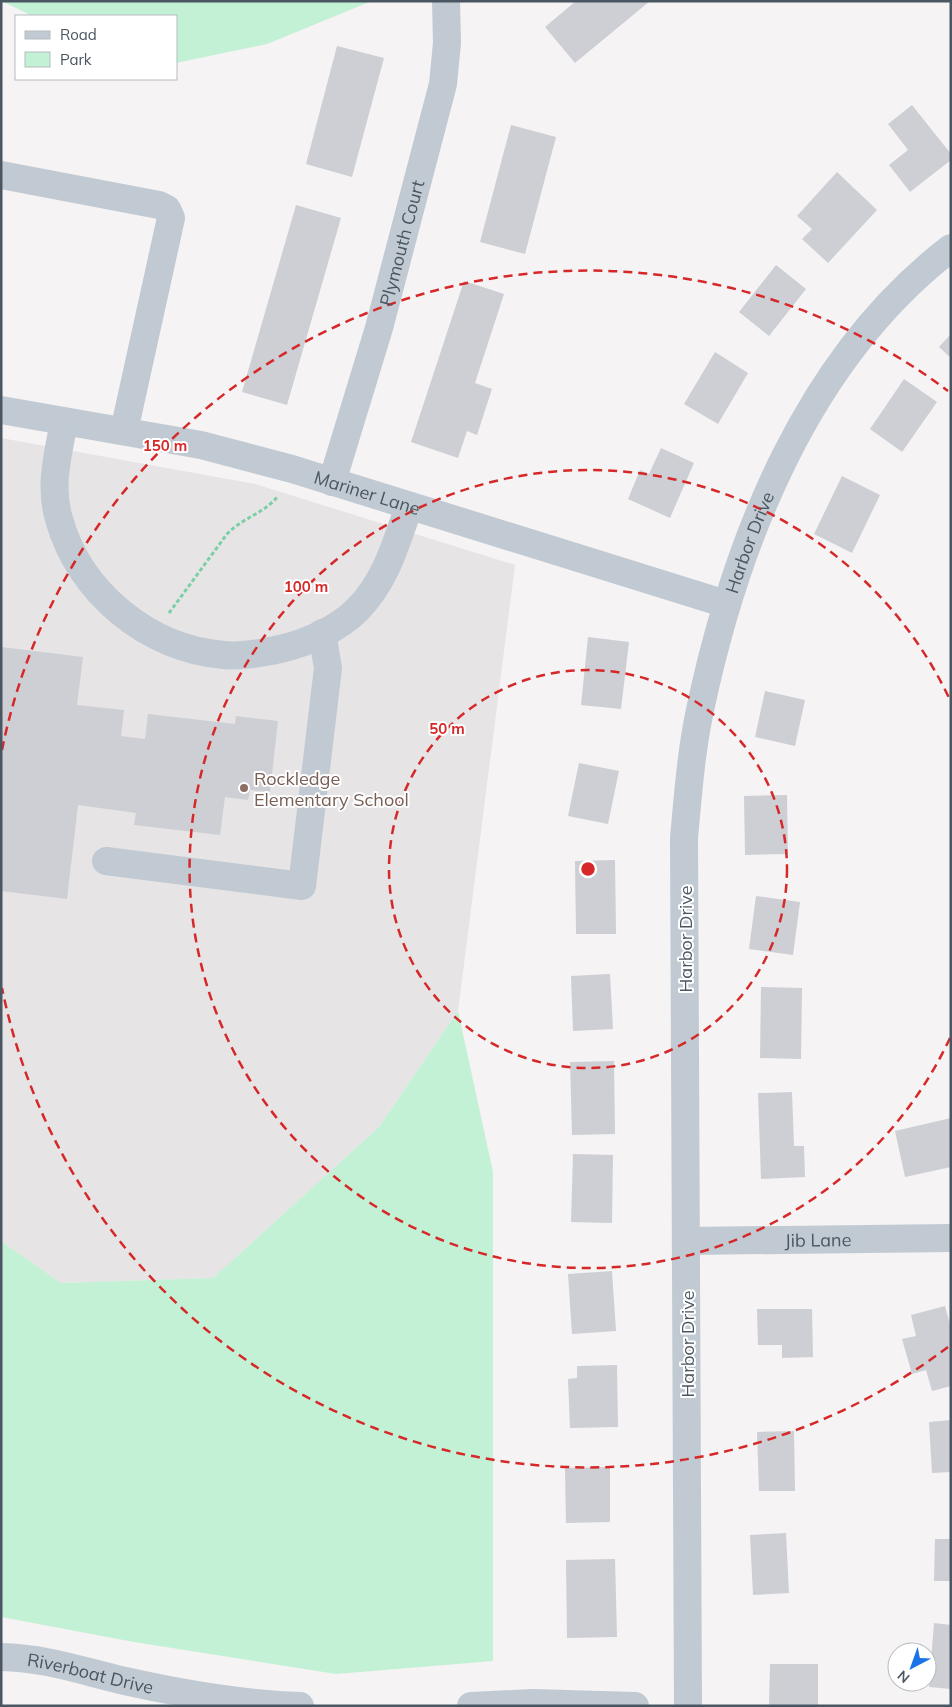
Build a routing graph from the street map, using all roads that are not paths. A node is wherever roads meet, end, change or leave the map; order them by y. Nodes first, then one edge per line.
1 (446, 1) edge
2 (1, 175) edge
3 (951, 248) edge
4 (1, 410) edge
5 (64, 422) junction
6 (124, 431) junction
7 (332, 482) junction
8 (410, 506) junction
9 (726, 604) junction
10 (322, 633) junction
11 (106, 862) dead end
12 (951, 1238) edge
13 (686, 1241) junction
14 (1, 1657) edge
15 (300, 1706) edge
16 (472, 1706) edge
17 (635, 1706) edge
18 (688, 1706) edge

1 - 7 street, Plymouth Court
2 - 6 street
3 - 9 street, Harbor Drive
4 - 5 street, Mariner Lane
5 - 6 street, Mariner Lane
5 - 10 street
6 - 7 street, Mariner Lane
7 - 8 street, Mariner Lane
8 - 9 street, Mariner Lane
8 - 10 street
9 - 13 street, Harbor Drive
10 - 11 street
12 - 13 street, Jib Lane
13 - 18 street, Harbor Drive
14 - 15 street, Riverboat Drive
16 - 17 street

